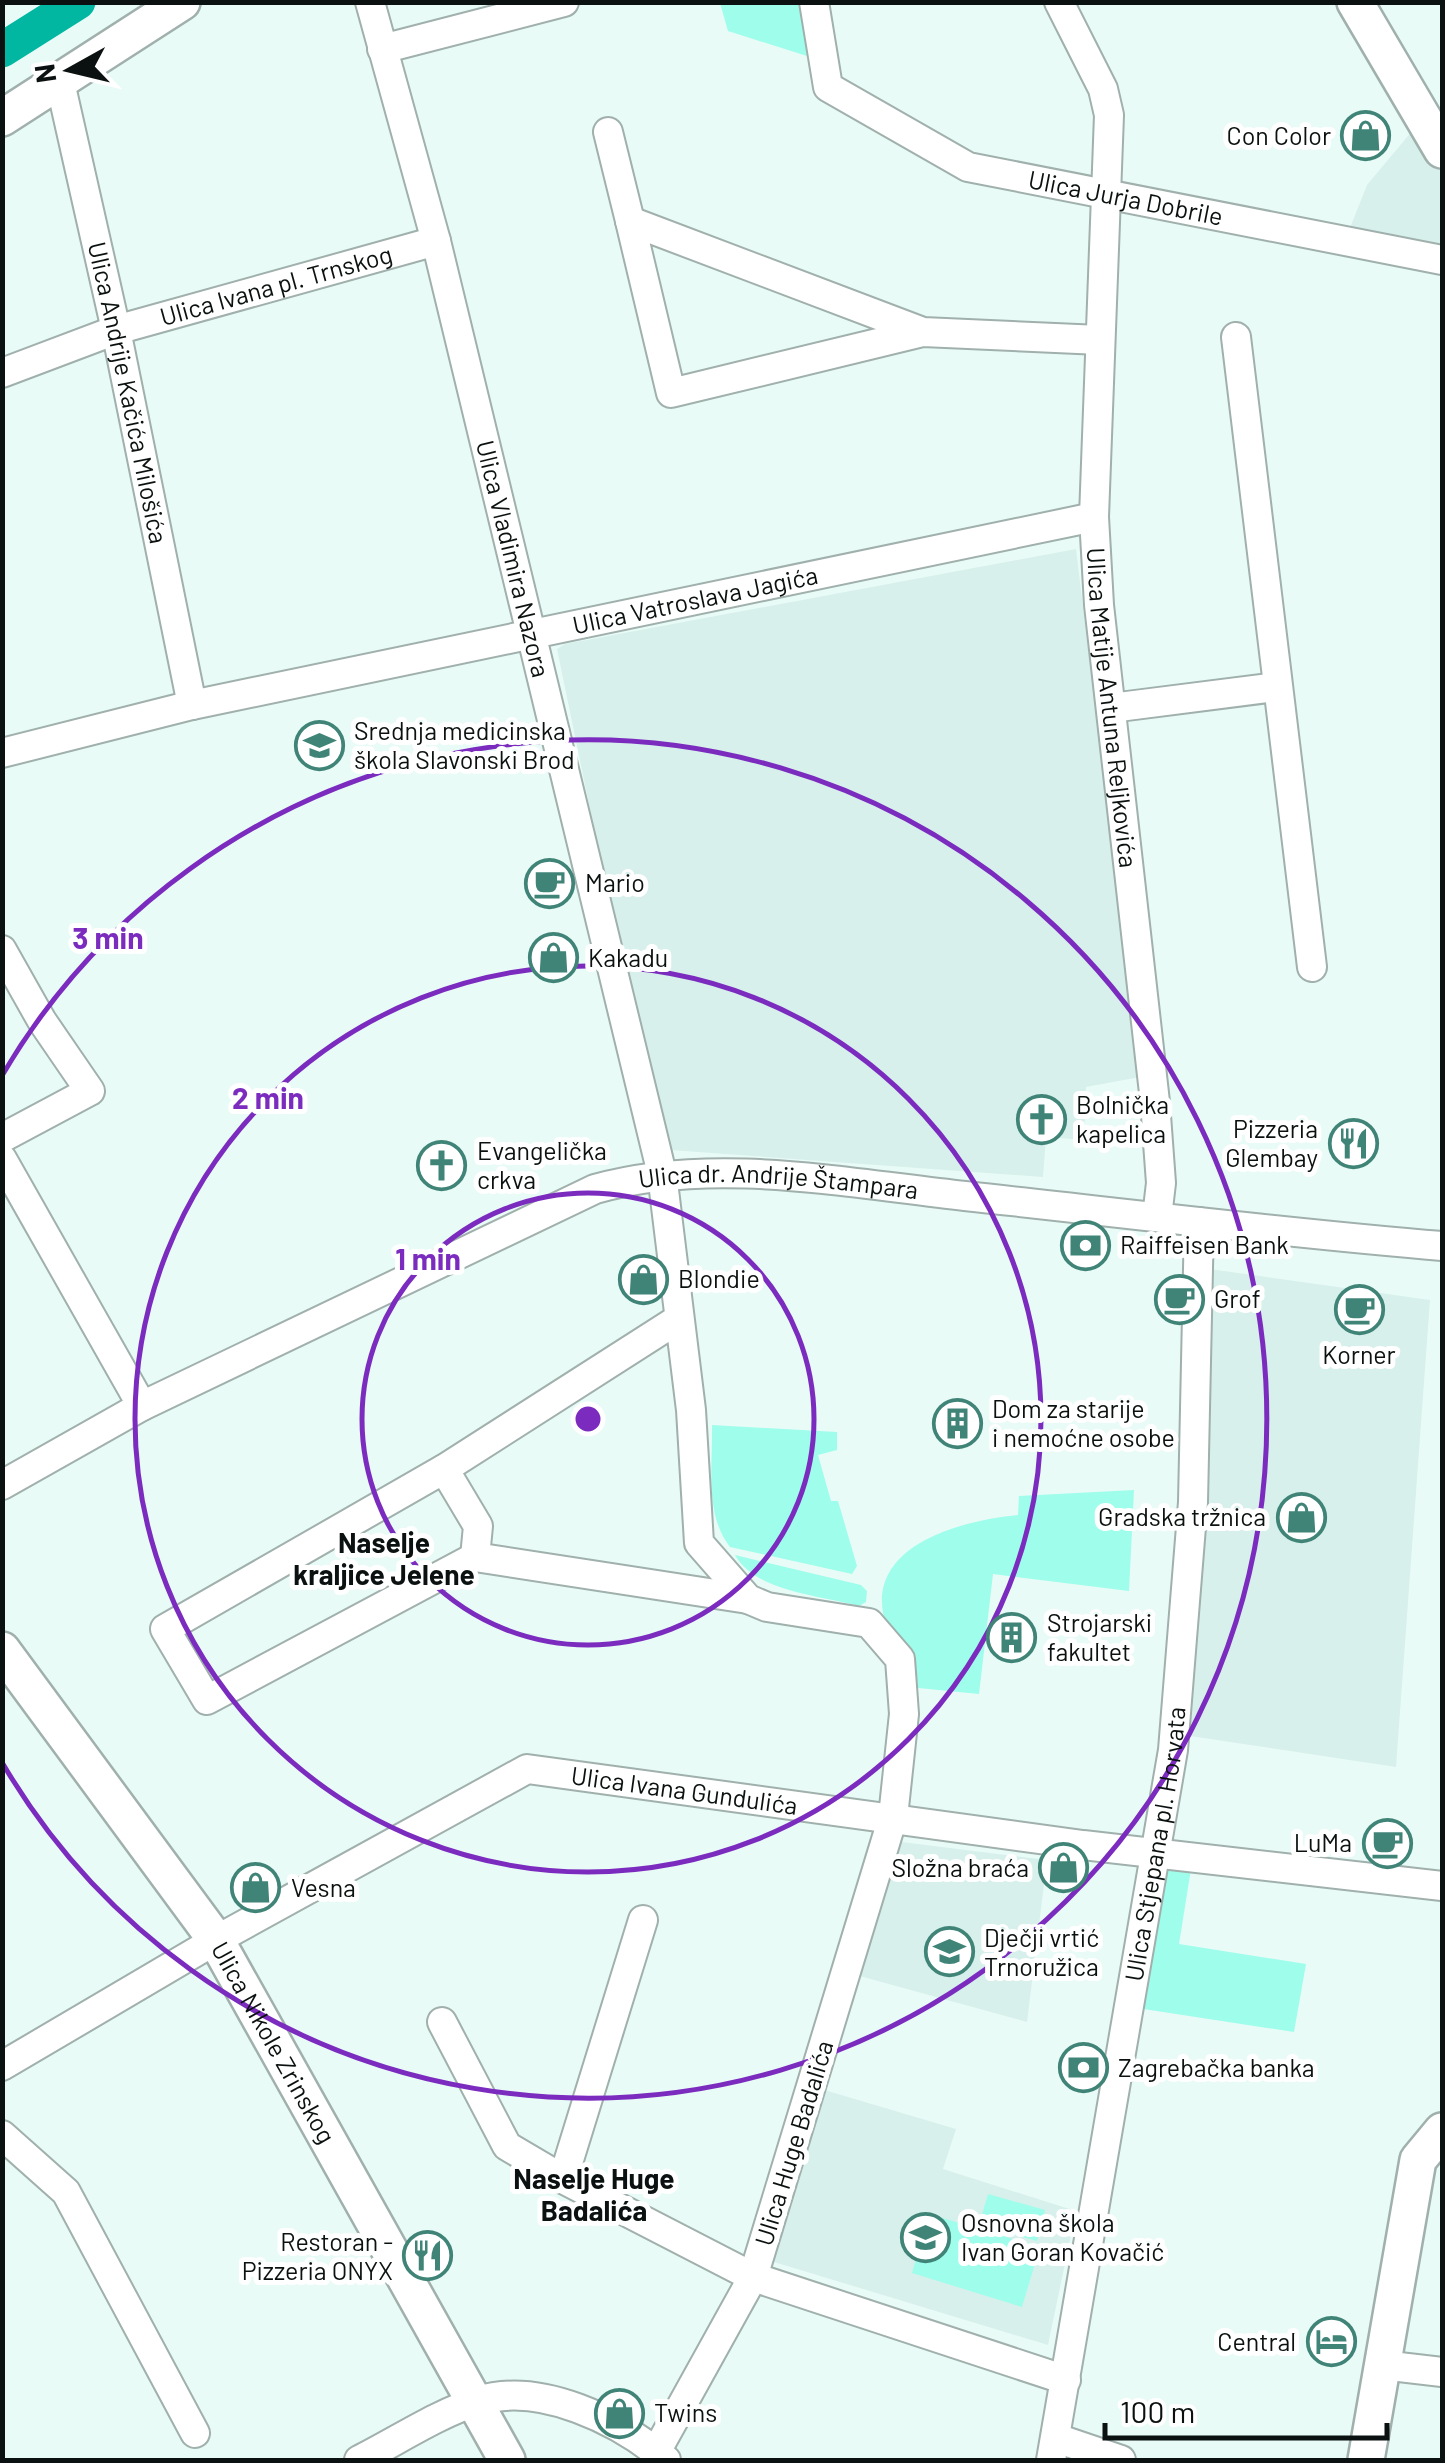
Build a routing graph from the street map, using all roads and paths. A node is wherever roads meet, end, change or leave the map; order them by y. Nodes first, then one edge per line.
1 (182, 2) edge
2 (370, 2) edge
3 (564, 2) edge
4 (814, 2) edge
5 (1059, 2) edge
6 (1355, 2) edge
7 (382, 49) junction
8 (60, 82) junction
9 (2, 118) edge
10 (608, 132) dead end
11 (1442, 150) edge
12 (1108, 198) junction
13 (630, 221) junction
14 (436, 241) junction
15 (1442, 260) edge
16 (116, 330) junction
17 (923, 332) junction
18 (1236, 337) dead end
19 (1100, 340) junction
20 (2, 373) edge
21 (1094, 517) junction
22 (532, 633) junction
23 (1276, 687) junction
24 (192, 705) junction
25 (1112, 708) junction
26 (2, 753) edge
27 (2, 950) edge
28 (1312, 967) dead end
29 (2, 1138) edge
30 (2, 1160) edge
31 (662, 1174) junction
32 (1158, 1216) junction
33 (1199, 1222) junction
34 (1442, 1246) edge
35 (677, 1320) junction
36 (142, 1406) junction
37 (444, 1468) junction
38 (2, 1484) edge
39 (699, 1544) junction
40 (475, 1557) junction
41 (672, 1589) junction
42 (748, 1599) junction
43 (2, 1650) edge
44 (893, 1817) junction
45 (1159, 1851) junction
46 (1442, 1886) edge
47 (643, 1920) dead end
48 (216, 1940) junction
49 (442, 2022) dead end
50 (2, 2066) edge
51 (1442, 2131) edge
52 (2, 2136) edge
53 (563, 2178) junction
54 (753, 2277) junction
55 (1382, 2364) junction
56 (1442, 2372) edge
57 (1066, 2380) junction
58 (475, 2402) junction
59 (194, 2433) dead end
60 (1054, 2449) edge
61 (661, 2456) edge
62 (359, 2460) edge
63 (507, 2460) edge
64 (1122, 2460) edge
65 (1366, 2460) edge

1 - 8 main road
2 - 7 street, Ulica Vladimira Nazora
3 - 7 street
4 - 12 street, Ulica Jurja Dobrile
5 - 12 street, Ulica Matije Antuna Reljkovića
6 - 11 main road
7 - 14 street, Ulica Vladimira Nazora
8 - 9 main road
8 - 16 street, Ulica Andrije Kačića Milošića
10 - 13 street
12 - 15 street, Ulica Jurja Dobrile
12 - 19 street, Ulica Matije Antuna Reljkovića
13 - 17 street
13 - 17 street
14 - 16 street, Ulica Ivana pl. Trnskog
14 - 22 street, Ulica Vladimira Nazora
16 - 20 street, Ulica Ivana pl. Trnskog
16 - 24 street, Ulica Andrije Kačića Milošića
17 - 19 street
18 - 23 street
19 - 21 street, Ulica Matije Antuna Reljkovića
21 - 22 street, Ulica Vatroslava Jagića
21 - 25 street, Ulica Matije Antuna Reljkovića
22 - 24 street, Ulica Vatroslava Jagića
22 - 31 street, Ulica Vladimira Nazora
23 - 25 street
23 - 28 street
24 - 26 street, Ulica Vatroslava Jagića
25 - 32 street, Ulica Matije Antuna Reljkovića
27 - 29 street
30 - 36 street
31 - 32 street, Ulica dr. Andrije Štampara
31 - 35 street, Ulica Vladimira Nazora
31 - 36 street, Ulica dr. Andrije Štampara
32 - 33 street, Ulica dr. Andrije Štampara
33 - 34 street, Ulica dr. Andrije Štampara
33 - 45 street, Ulica Stjepana pl. Horvata
35 - 37 street
35 - 39 street, Ulica Vladimira Nazora
36 - 38 street, Ulica dr. Andrije Štampara
37 - 40 street
37 - 40 street
39 - 41 street
39 - 42 street
40 - 41 street, Ulica Huge Badalića
41 - 42 street, Ulica Huge Badalića
42 - 44 street, Ulica Huge Badalića
43 - 48 main road, Ulica Nikole Zrinskog
44 - 45 street, Ulica Ivana Gundulića
44 - 48 street, Ulica Ivana Gundulića
44 - 54 street, Ulica Huge Badalića
45 - 46 street, Ulica Ivana Gundulića
45 - 57 street, Ulica Stjepana pl. Horvata
47 - 53 street
48 - 50 street, Ulica Ivana Gundulića
48 - 58 main road, Ulica Nikole Zrinskog
49 - 53 street
51 - 55 main road
52 - 59 street
53 - 54 street
54 - 57 street
54 - 61 street, Ulica Huge Badalića
55 - 56 street
55 - 65 main road
57 - 60 street, Ulica Stjepana pl. Horvata
58 - 61 street
58 - 62 street
58 - 63 main road, Ulica Nikole Zrinskog
60 - 64 street

